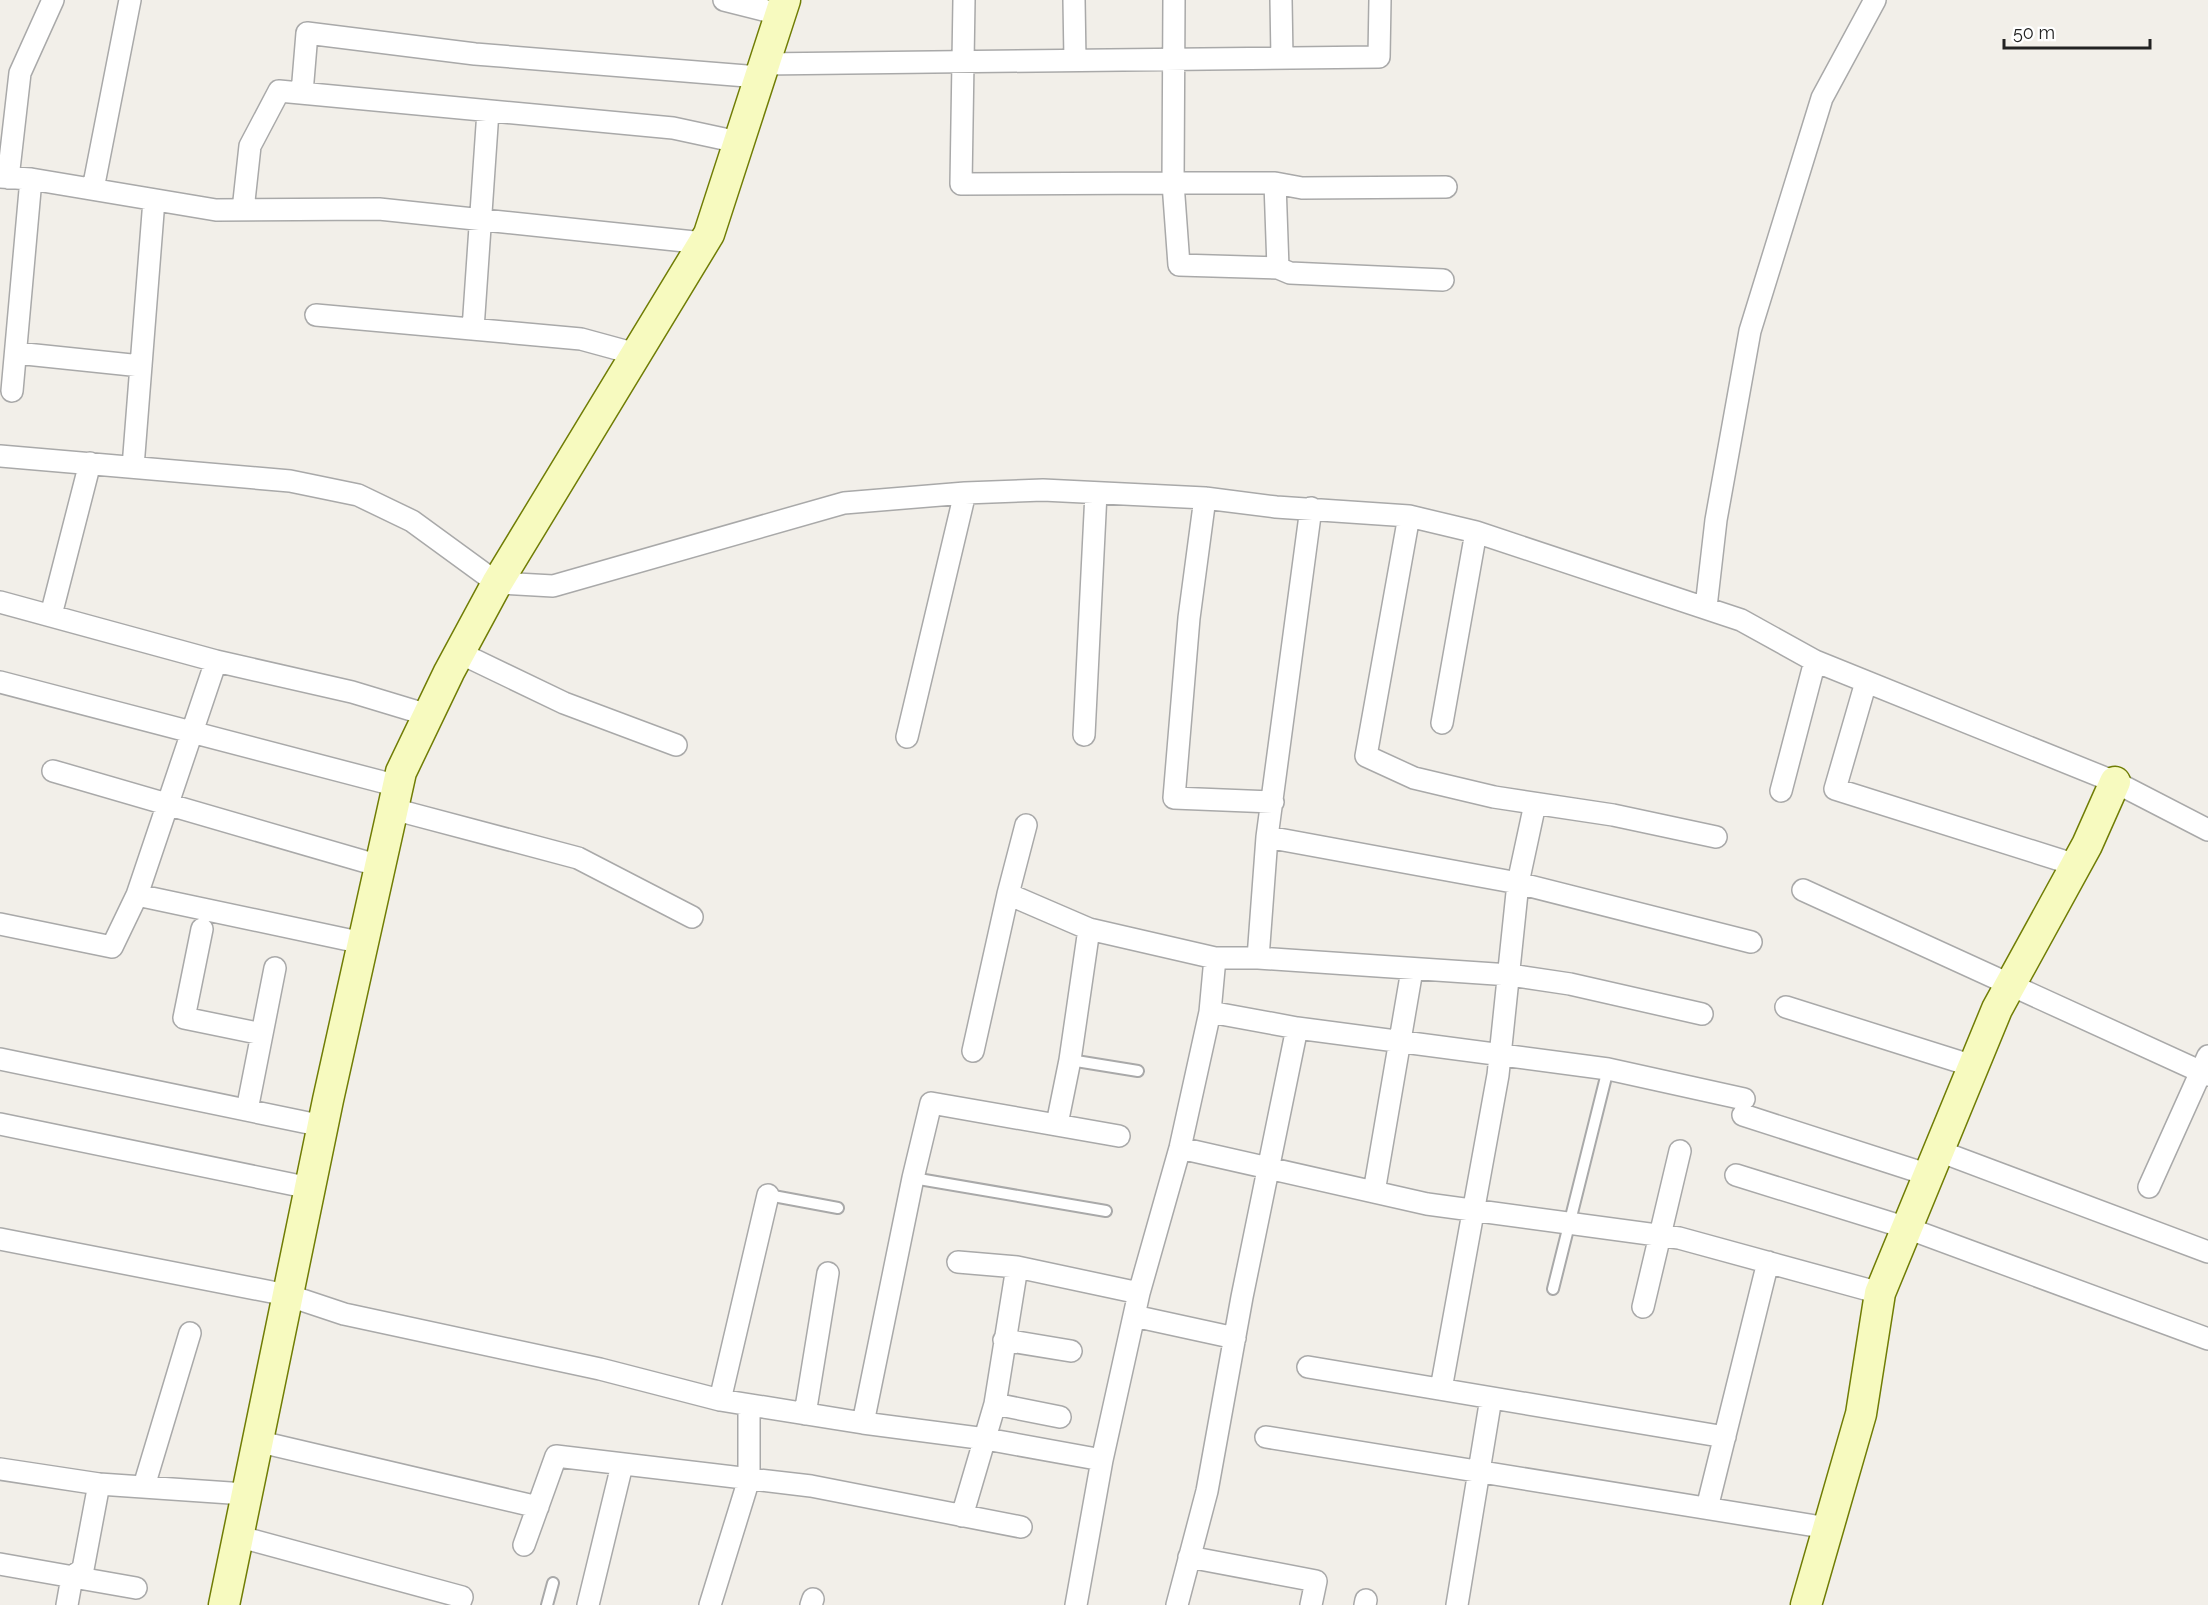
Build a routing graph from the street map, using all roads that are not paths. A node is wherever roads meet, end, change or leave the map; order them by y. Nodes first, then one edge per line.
1 (53, 0) edge
2 (130, 0) edge
3 (724, 0) edge
4 (964, 0) edge
5 (1074, 0) edge
6 (1174, 0) edge
7 (1281, 0) edge
8 (1380, 0) edge
9 (1875, 0) edge
10 (782, 7) edge
11 (1282, 58) junction
12 (1174, 59) junction
13 (1075, 60) junction
14 (964, 62) junction
15 (761, 71) junction
16 (302, 93) junction
17 (488, 111) junction
18 (738, 142) junction
19 (4, 178) edge
20 (31, 179) junction
21 (1173, 183) junction
22 (1275, 183) junction
23 (1446, 187) dead end
24 (93, 189) junction
25 (154, 200) junction
26 (243, 210) junction
27 (481, 219) junction
28 (704, 243) junction
29 (1278, 268) junction
30 (1443, 280) dead end
31 (316, 315) dead end
32 (9, 328) edge
33 (473, 329) junction
34 (16, 353) junction
35 (636, 354) junction
36 (141, 366) junction
37 (12, 391) dead end
38 (0, 456) edge
39 (90, 464) junction
40 (133, 467) junction
41 (965, 493) junction
42 (1096, 493) junction
43 (1205, 498) junction
44 (1311, 508) junction
45 (1409, 516) junction
46 (1476, 532) junction
47 (497, 583) junction
48 (0, 602) edge
49 (1706, 607) junction
50 (51, 615) junction
51 (460, 653) junction
52 (216, 661) junction
53 (1815, 662) junction
54 (0, 682) edge
55 (1866, 682) junction
56 (428, 715) junction
57 (1442, 723) dead end
58 (194, 733) junction
59 (1084, 735) dead end
60 (907, 737) dead end
61 (676, 745) dead end
62 (52, 771) dead end
63 (2115, 782) junction
64 (1780, 790) dead end
65 (396, 797) junction
66 (1273, 802) junction
67 (169, 803) junction
68 (1535, 804) junction
69 (1026, 825) dead end
70 (2208, 830) edge
71 (1267, 837) junction
72 (1716, 837) dead end
73 (2076, 865) junction
74 (380, 866) junction
75 (1518, 883) junction
76 (1803, 890) dead end
77 (1008, 894) junction
78 (137, 895) junction
79 (692, 917) dead end
80 (0, 924) edge
81 (202, 929) dead end
82 (1089, 929) junction
83 (1751, 942) dead end
84 (363, 943) junction
85 (1215, 958) junction
86 (1257, 958) junction
87 (275, 968) dead end
88 (1412, 970) junction
89 (1510, 975) junction
90 (2011, 985) junction
91 (1786, 1007) dead end
92 (1210, 1012) junction
93 (1702, 1014) dead end
94 (1297, 1028) junction
95 (262, 1034) junction
96 (1402, 1042) junction
97 (973, 1051) dead end
98 (1498, 1056) junction
99 (0, 1059) edge
100 (1070, 1060) junction
101 (1973, 1066) junction
102 (2206, 1067) edge
103 (1608, 1068) junction
104 (1138, 1071) dead end
105 (247, 1110) junction
106 (0, 1124) edge
107 (1057, 1124) junction
108 (323, 1126) junction
109 (1119, 1136) dead end
110 (1180, 1148) junction
111 (1680, 1151) dead end
112 (1934, 1163) junction
113 (1269, 1168) junction
114 (1736, 1175) dead end
115 (913, 1178) junction
116 (2149, 1187) dead end
117 (310, 1188) junction
118 (1374, 1192) junction
119 (768, 1195) joint
120 (838, 1208) dead end
121 (1106, 1211) dead end
122 (1475, 1211) junction
123 (1571, 1223) junction
124 (1907, 1228) junction
125 (1660, 1235) junction
126 (0, 1239) edge
127 (2208, 1252) edge
128 (958, 1262) dead end
129 (1768, 1262) junction
130 (1017, 1267) junction
131 (828, 1273) dead end
132 (1553, 1289) dead end
133 (1139, 1293) junction
134 (1880, 1293) junction
135 (287, 1295) junction
136 (1643, 1307) dead end
137 (1134, 1316) junction
138 (190, 1333) dead end
139 (1234, 1338) junction
140 (2208, 1338) edge
141 (1004, 1340) junction
142 (1071, 1351) dead end
143 (1308, 1367) dead end
144 (1441, 1389) junction
145 (1491, 1398) junction
146 (720, 1400) junction
147 (995, 1404) junction
148 (749, 1406) junction
149 (805, 1414) junction
150 (1059, 1417) dead end
151 (863, 1423) junction
152 (1266, 1437) dead end
153 (1725, 1437) junction
154 (986, 1439) junction
155 (256, 1441) junction
156 (1102, 1460) junction
157 (622, 1465) junction
158 (0, 1469) edge
159 (1477, 1471) junction
160 (749, 1479) junction
161 (99, 1484) junction
162 (144, 1486) junction
163 (245, 1494) junction
164 (538, 1507) junction
165 (1707, 1508) junction
166 (962, 1516) junction
167 (1021, 1527) dead end
168 (1828, 1528) junction
169 (237, 1536) junction
170 (524, 1545) dead end
171 (1189, 1557) junction
172 (0, 1564) edge
173 (72, 1577) junction
174 (553, 1583) dead end
175 (136, 1588) dead end
176 (67, 1605) edge
177 (224, 1605) edge
178 (459, 1605) edge
179 (547, 1605) edge
180 (588, 1605) edge
181 (710, 1605) edge
182 (1076, 1605) edge
183 (1177, 1605) edge
184 (1311, 1605) edge
185 (1457, 1605) edge
186 (1806, 1605) edge

1 - 19 street
2 - 24 street
3 - 10 street
4 - 14 street
5 - 13 street
6 - 12 street
7 - 11 street
8 - 11 street
9 - 49 street
10 - 15 street
11 - 12 street
12 - 13 street
12 - 21 street
13 - 14 street
14 - 15 street
14 - 21 street
15 - 16 street
15 - 18 street
16 - 17 street
16 - 26 street
17 - 18 street
17 - 27 street
18 - 28 street
19 - 20 street
20 - 24 street
20 - 32 street
21 - 22 street
21 - 29 street
22 - 23 street
22 - 29 street
24 - 25 street
25 - 26 street
25 - 36 street
26 - 27 street
27 - 28 street
27 - 33 street
28 - 35 street
29 - 30 street
31 - 33 street
32 - 34 street
33 - 35 street
34 - 36 street
34 - 37 street
35 - 47 street
36 - 40 street
38 - 39 street
39 - 40 street
39 - 50 street
40 - 47 street
41 - 42 street
41 - 47 street
41 - 60 street
42 - 43 street
42 - 59 street
43 - 44 street
43 - 66 street
44 - 45 street
44 - 66 street
45 - 46 street
45 - 68 street
46 - 49 street
46 - 57 street
47 - 51 street
48 - 50 street
49 - 53 street
50 - 52 street
51 - 56 street
51 - 61 street
52 - 56 street
52 - 58 street
53 - 55 street
53 - 64 street
54 - 58 street
55 - 63 street
55 - 73 street
56 - 65 street
58 - 65 street
58 - 67 street
62 - 67 street
63 - 70 street
63 - 73 street
65 - 74 street
65 - 79 street
66 - 71 street
67 - 74 street
67 - 78 street
68 - 72 street
68 - 75 street
69 - 77 street
71 - 75 street
71 - 86 street
73 - 90 street
74 - 84 street
75 - 83 street
75 - 89 street
76 - 90 street
77 - 82 street
77 - 97 street
78 - 80 street
78 - 84 street
81 - 95 street
82 - 85 street
82 - 100 street
84 - 108 street
85 - 86 street
85 - 92 street
86 - 88 street
87 - 95 street
88 - 89 street
88 - 96 street
89 - 93 street
89 - 98 street
90 - 101 street
90 - 102 street
91 - 101 street
92 - 94 street
92 - 110 street
94 - 96 street
94 - 113 street
95 - 105 street
96 - 98 street
96 - 118 street
98 - 103 street
98 - 122 street
99 - 105 street
100 - 104 lane
100 - 107 street
101 - 112 street
102 - 116 street
103 - 112 street
103 - 123 lane
105 - 108 street
106 - 117 street
107 - 109 street
107 - 115 street
108 - 117 street
110 - 113 street
110 - 133 street
111 - 125 street
112 - 124 street
112 - 127 street
113 - 118 street
113 - 139 street
114 - 124 street
115 - 121 lane
115 - 151 street
117 - 135 street
118 - 122 street
119 - 120 lane
119 - 146 street
122 - 123 street
122 - 144 street
123 - 125 street
123 - 132 lane
124 - 134 street
124 - 140 street
125 - 129 street
125 - 136 street
126 - 135 street
128 - 130 street
129 - 134 street
129 - 153 street
130 - 133 street
130 - 141 street
131 - 149 street
133 - 137 street
134 - 168 street
135 - 146 street
135 - 155 street
137 - 139 street
137 - 156 street
138 - 162 street
139 - 171 street
141 - 142 street
141 - 147 street
143 - 144 street
144 - 145 street
145 - 153 street
145 - 159 street
146 - 148 street
147 - 150 street
147 - 154 street
148 - 149 street
148 - 160 street
149 - 151 street
151 - 154 street
152 - 159 street
153 - 165 street
154 - 156 street
154 - 166 street
155 - 163 street
155 - 164 street
156 - 182 street
157 - 160 street
157 - 164 street
157 - 180 street
158 - 161 street
159 - 165 street
159 - 185 street
160 - 166 street
160 - 181 street
161 - 162 street
161 - 173 street
162 - 163 street
163 - 169 street
164 - 170 street
165 - 168 street
166 - 167 street
168 - 186 street
169 - 177 street
169 - 178 street
171 - 183 street
171 - 184 street
172 - 173 street
173 - 175 street
173 - 176 street
174 - 179 lane

